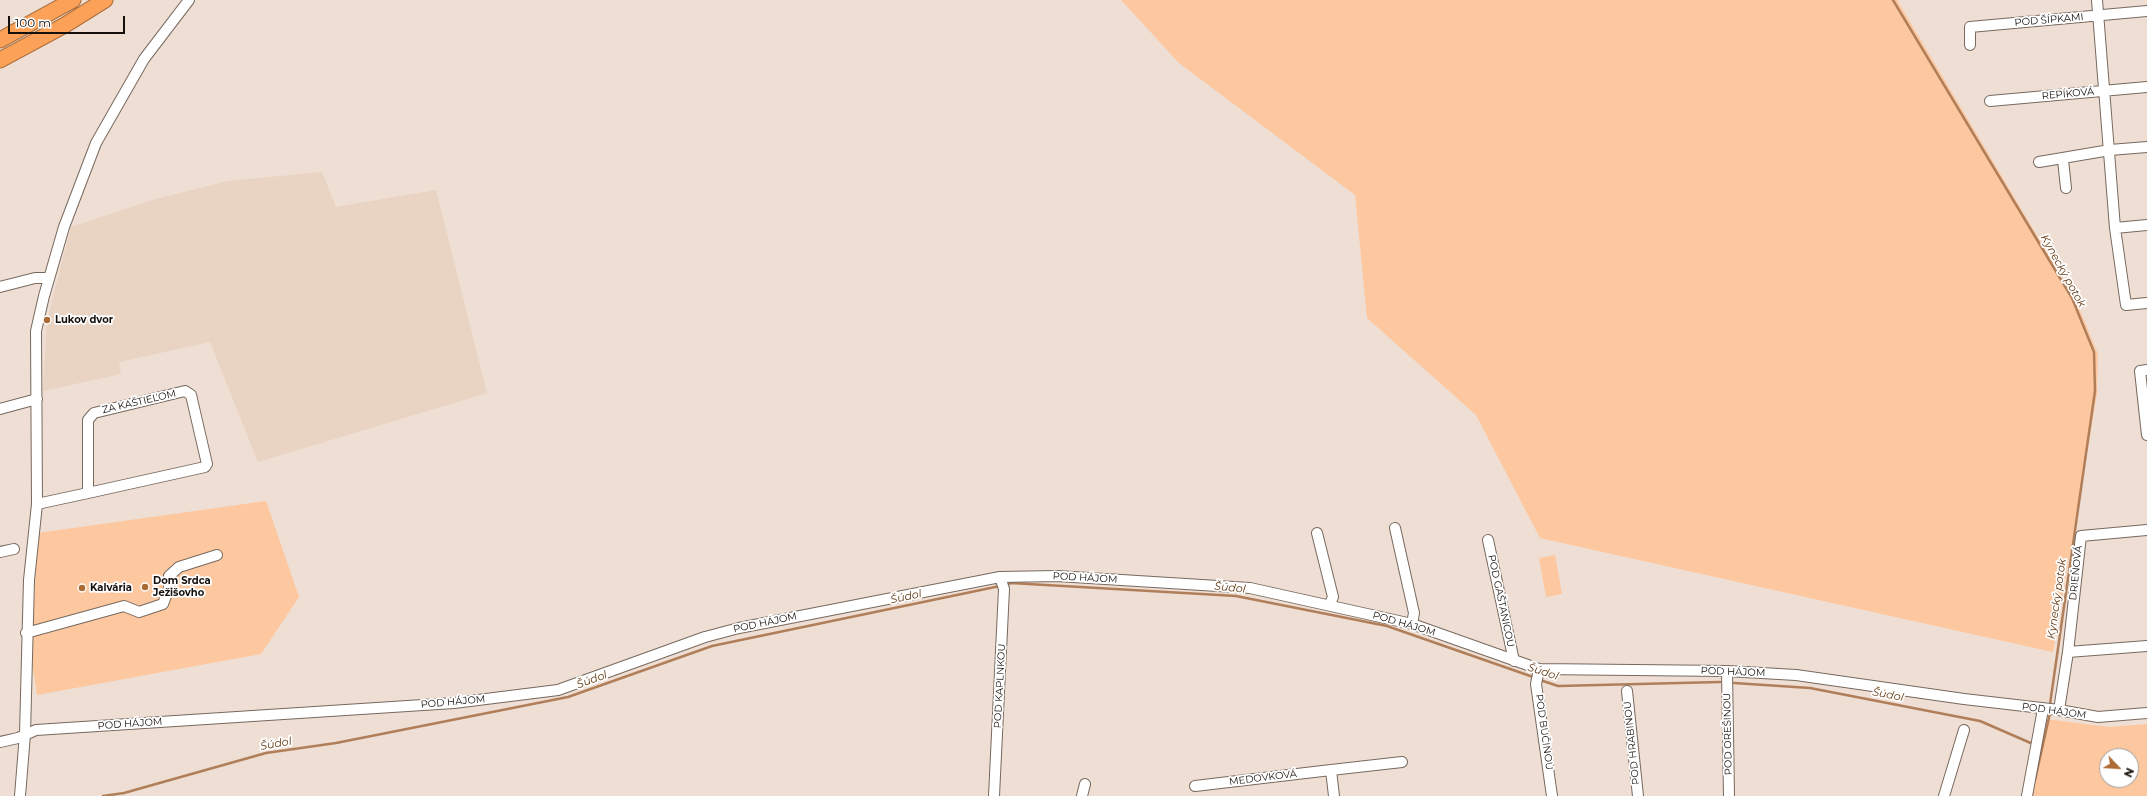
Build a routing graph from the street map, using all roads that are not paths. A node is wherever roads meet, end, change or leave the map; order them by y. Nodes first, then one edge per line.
1 (73, 0) edge
2 (105, 0) edge
3 (189, 0) edge
4 (2097, 0) edge
5 (2147, 11) edge
6 (2099, 16) junction
7 (0, 40) edge
8 (1970, 45) dead end
9 (0, 60) edge
10 (2147, 87) edge
11 (2103, 90) junction
12 (1990, 101) dead end
13 (2147, 147) edge
14 (2110, 150) junction
15 (2062, 160) junction
16 (2039, 162) dead end
17 (2066, 188) dead end
18 (2147, 225) edge
19 (2115, 228) junction
20 (48, 278) junction
21 (0, 287) edge
22 (2147, 303) edge
23 (2147, 370) edge
24 (36, 399) junction
25 (0, 409) edge
26 (2147, 435) edge
27 (88, 493) junction
28 (37, 504) junction
29 (1395, 528) dead end
30 (2147, 530) edge
31 (1317, 533) dead end
32 (1488, 540) dead end
33 (14, 549) dead end
34 (0, 552) edge
35 (217, 555) dead end
36 (1002, 582) junction
37 (1330, 604) junction
38 (1412, 624) junction
39 (26, 633) junction
40 (2147, 646) edge
41 (2068, 652) junction
42 (1514, 661) junction
43 (1727, 671) junction
44 (1538, 676) junction
45 (1627, 691) dead end
46 (2043, 709) junction
47 (2059, 710) junction
48 (2147, 713) edge
49 (1964, 730) dead end
50 (25, 734) junction
51 (0, 742) edge
52 (1402, 762) dead end
53 (1331, 770) junction
54 (1085, 784) dead end
55 (1194, 786) dead end
56 (20, 796) edge
57 (994, 796) edge
58 (1082, 796) edge
59 (1334, 796) edge
60 (1552, 796) edge
61 (1638, 796) edge
62 (1729, 796) edge
63 (1944, 796) edge
64 (2027, 796) edge

1 - 7 highway
2 - 9 highway
3 - 20 street
4 - 6 street
5 - 6 street, POD ŠÍPKAMI
6 - 8 street, POD ŠÍPKAMI
6 - 11 street
10 - 11 street, REPÍKOVÁ
11 - 12 street, REPÍKOVÁ
11 - 14 street
13 - 14 street
14 - 15 street
14 - 19 street
15 - 16 street
15 - 17 street
18 - 19 street
19 - 22 street
20 - 21 street
20 - 24 street
23 - 26 street
24 - 25 street
24 - 28 street
27 - 27 street, ZA KAŠTIEĽOM
27 - 28 street, ZA KAŠTIEĽOM
28 - 39 street
29 - 38 street
30 - 41 street, DRIEŇOVÁ
31 - 37 street
32 - 42 street, POD GAŠTANICOU
33 - 34 street
35 - 39 street
36 - 37 street, POD HÁJOM
36 - 50 street, POD HÁJOM
36 - 57 street, POD KAPLNKOU
37 - 38 street, POD HÁJOM
38 - 42 street, POD HÁJOM
39 - 50 street
40 - 41 street
41 - 47 street
42 - 44 street, POD HÁJOM
43 - 44 street, POD HÁJOM
43 - 46 street, POD HÁJOM
43 - 62 street, POD OREŠINOU
44 - 60 street, POD BUČINOU
45 - 61 street, POD HRABINOU
46 - 47 street, POD HÁJOM
46 - 64 street
47 - 48 street, POD HÁJOM
49 - 63 street
50 - 51 street, POD HÁJOM
50 - 56 street
52 - 53 street, MEDOVKOVÁ
53 - 55 street, MEDOVKOVÁ
53 - 59 street
54 - 58 street

